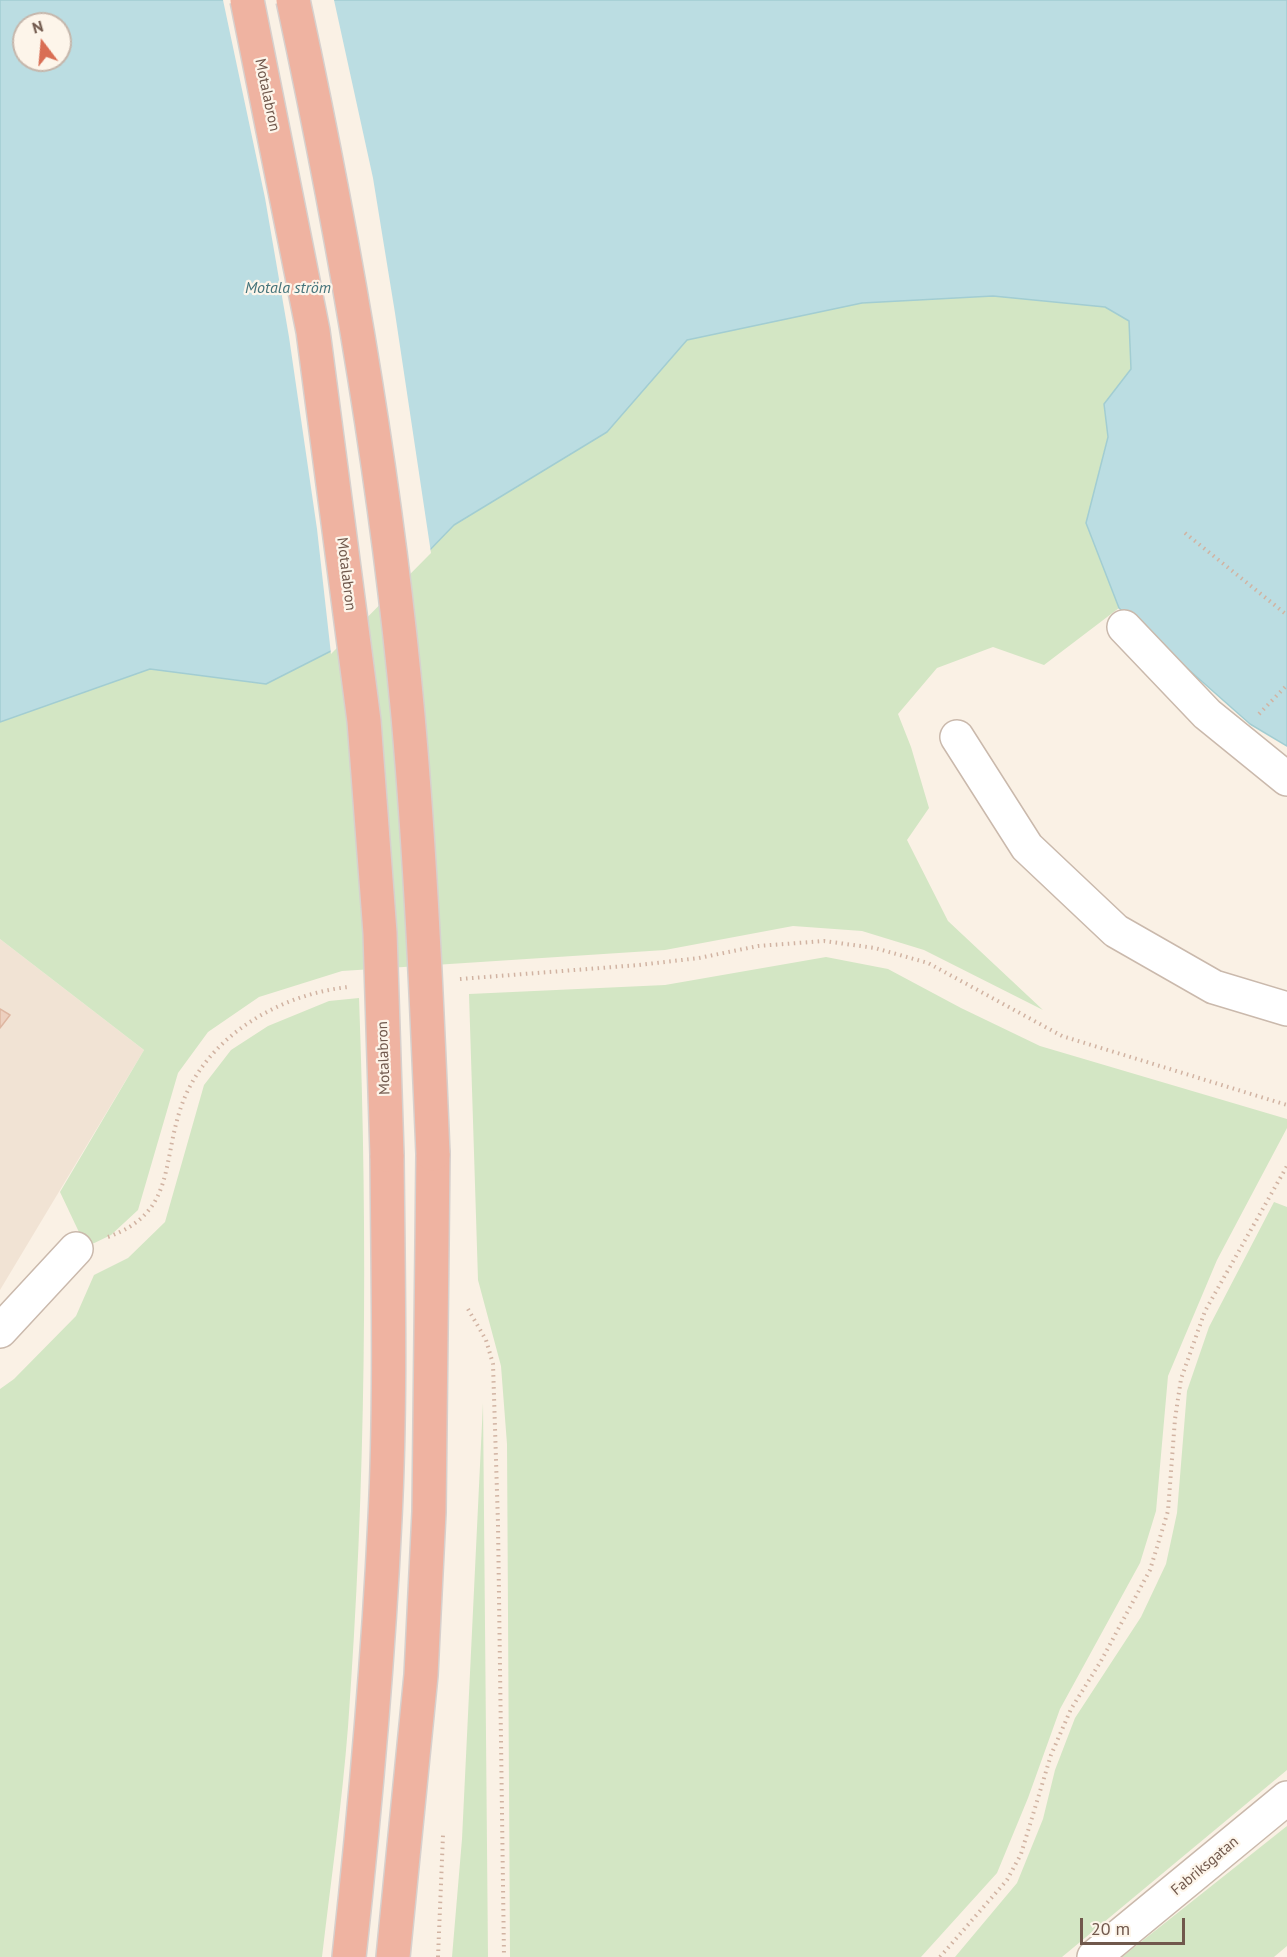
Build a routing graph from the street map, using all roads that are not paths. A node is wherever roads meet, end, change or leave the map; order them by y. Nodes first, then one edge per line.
1 (247, 0) edge
2 (293, 0) edge
3 (1124, 627) dead end
4 (957, 738) dead end
5 (1287, 779) edge
6 (1287, 1009) edge
7 (76, 1249) road end
8 (0, 1331) edge
9 (1287, 1798) edge
10 (349, 1957) edge
11 (393, 1957) edge
12 (1094, 1957) edge

1 - 10 highway, Motalabron, bridge
2 - 11 highway, bridge
3 - 5 street
4 - 6 street
7 - 8 street
9 - 12 street, Fabriksgatan

